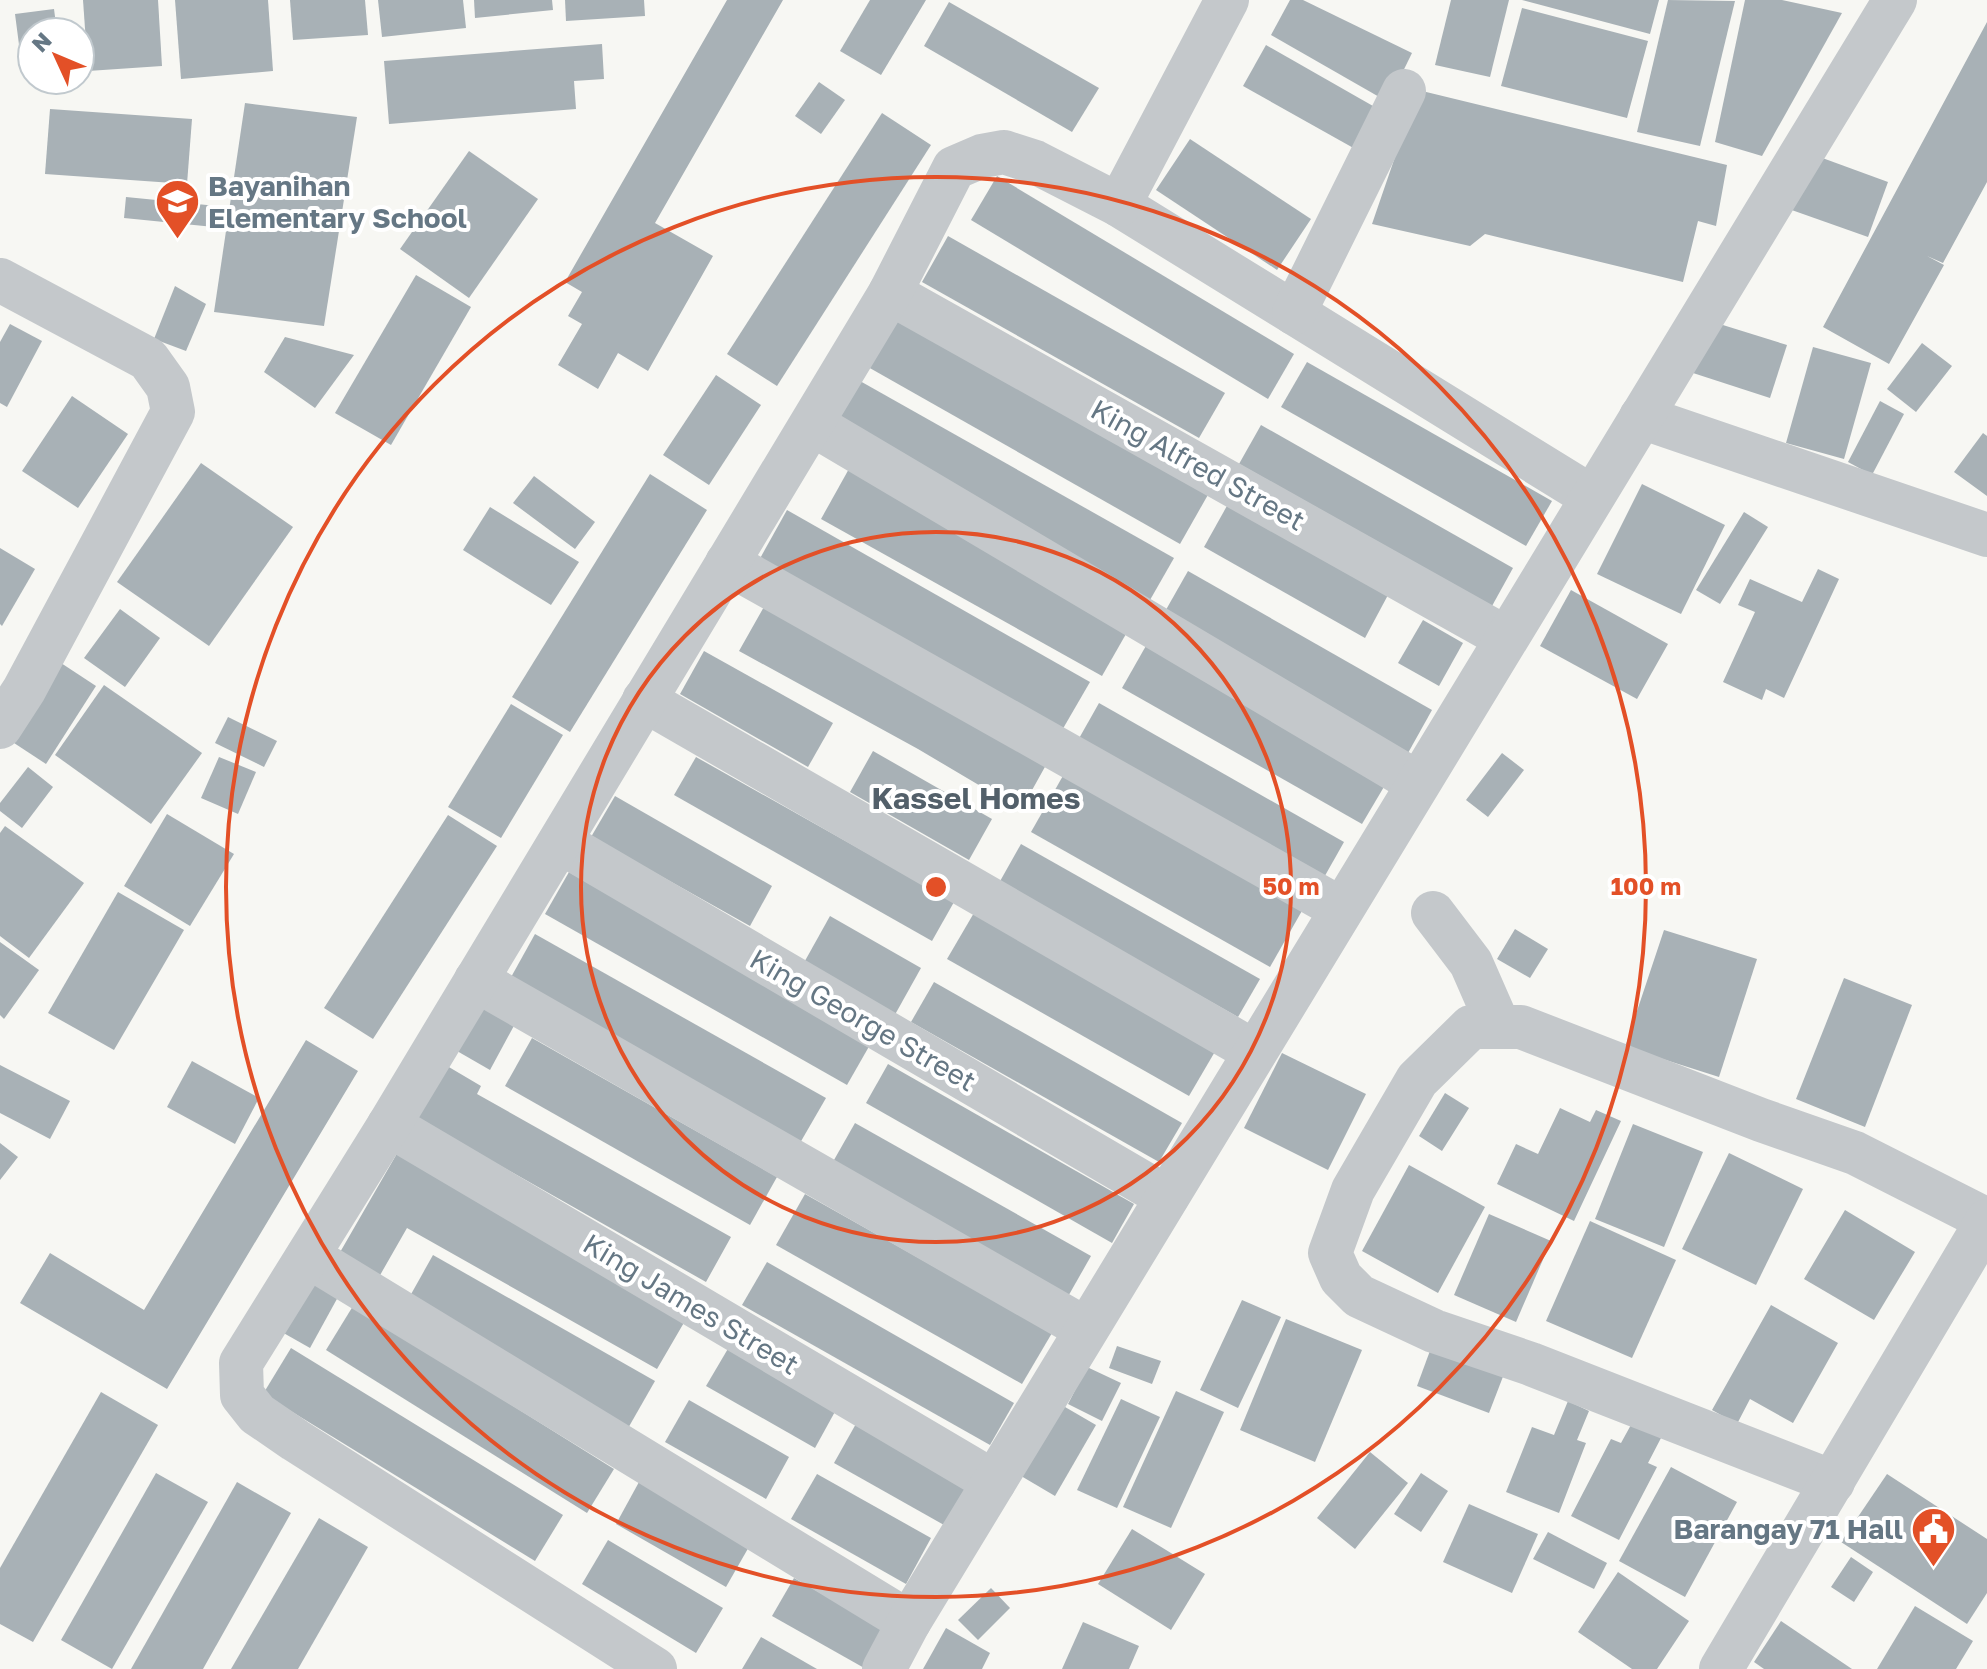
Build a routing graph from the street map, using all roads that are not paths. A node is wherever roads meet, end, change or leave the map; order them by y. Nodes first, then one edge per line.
1 (1227, 0) edge
2 (1895, 0) edge
3 (1404, 91) dead end
4 (1119, 205) junction
5 (0, 280) edge
6 (890, 293) junction
7 (1294, 313) junction
8 (1641, 417) junction
9 (812, 424) junction
10 (1592, 497) junction
11 (1987, 535) edge
12 (727, 563) junction
13 (1506, 638) junction
14 (12, 681) edge
15 (644, 700) junction
16 (0, 727) edge
17 (1418, 783) junction
18 (560, 842) junction
19 (1341, 909) junction
20 (1433, 913) dead end
21 (476, 980) junction
22 (1499, 1027) junction
23 (1255, 1052) junction
24 (389, 1125) junction
25 (1167, 1197) junction
26 (1985, 1230) edge
27 (308, 1256) junction
28 (1086, 1329) junction
29 (994, 1482) junction
30 (1833, 1482) junction
31 (909, 1622) junction
32 (655, 1669) edge
33 (884, 1669) edge
34 (1721, 1669) edge

1 - 4 street
2 - 8 street
3 - 7 street
4 - 6 street
4 - 7 street
5 - 14 street
6 - 9 street
6 - 13 street, King Alfred Street
7 - 10 street
8 - 10 street
8 - 11 street
9 - 12 street
9 - 17 street
10 - 13 street
12 - 15 street
12 - 19 street
13 - 17 street
14 - 16 street
15 - 18 street
15 - 23 street
17 - 19 street
18 - 21 street
18 - 25 street, King George Street
19 - 23 street
20 - 22 street
21 - 24 street
21 - 28 street
22 - 26 street
22 - 30 street
23 - 25 street
24 - 27 street
24 - 29 street, King James Street
25 - 28 street
26 - 30 street
27 - 31 street
27 - 32 street
28 - 29 street
29 - 31 street
30 - 34 street
31 - 33 street

